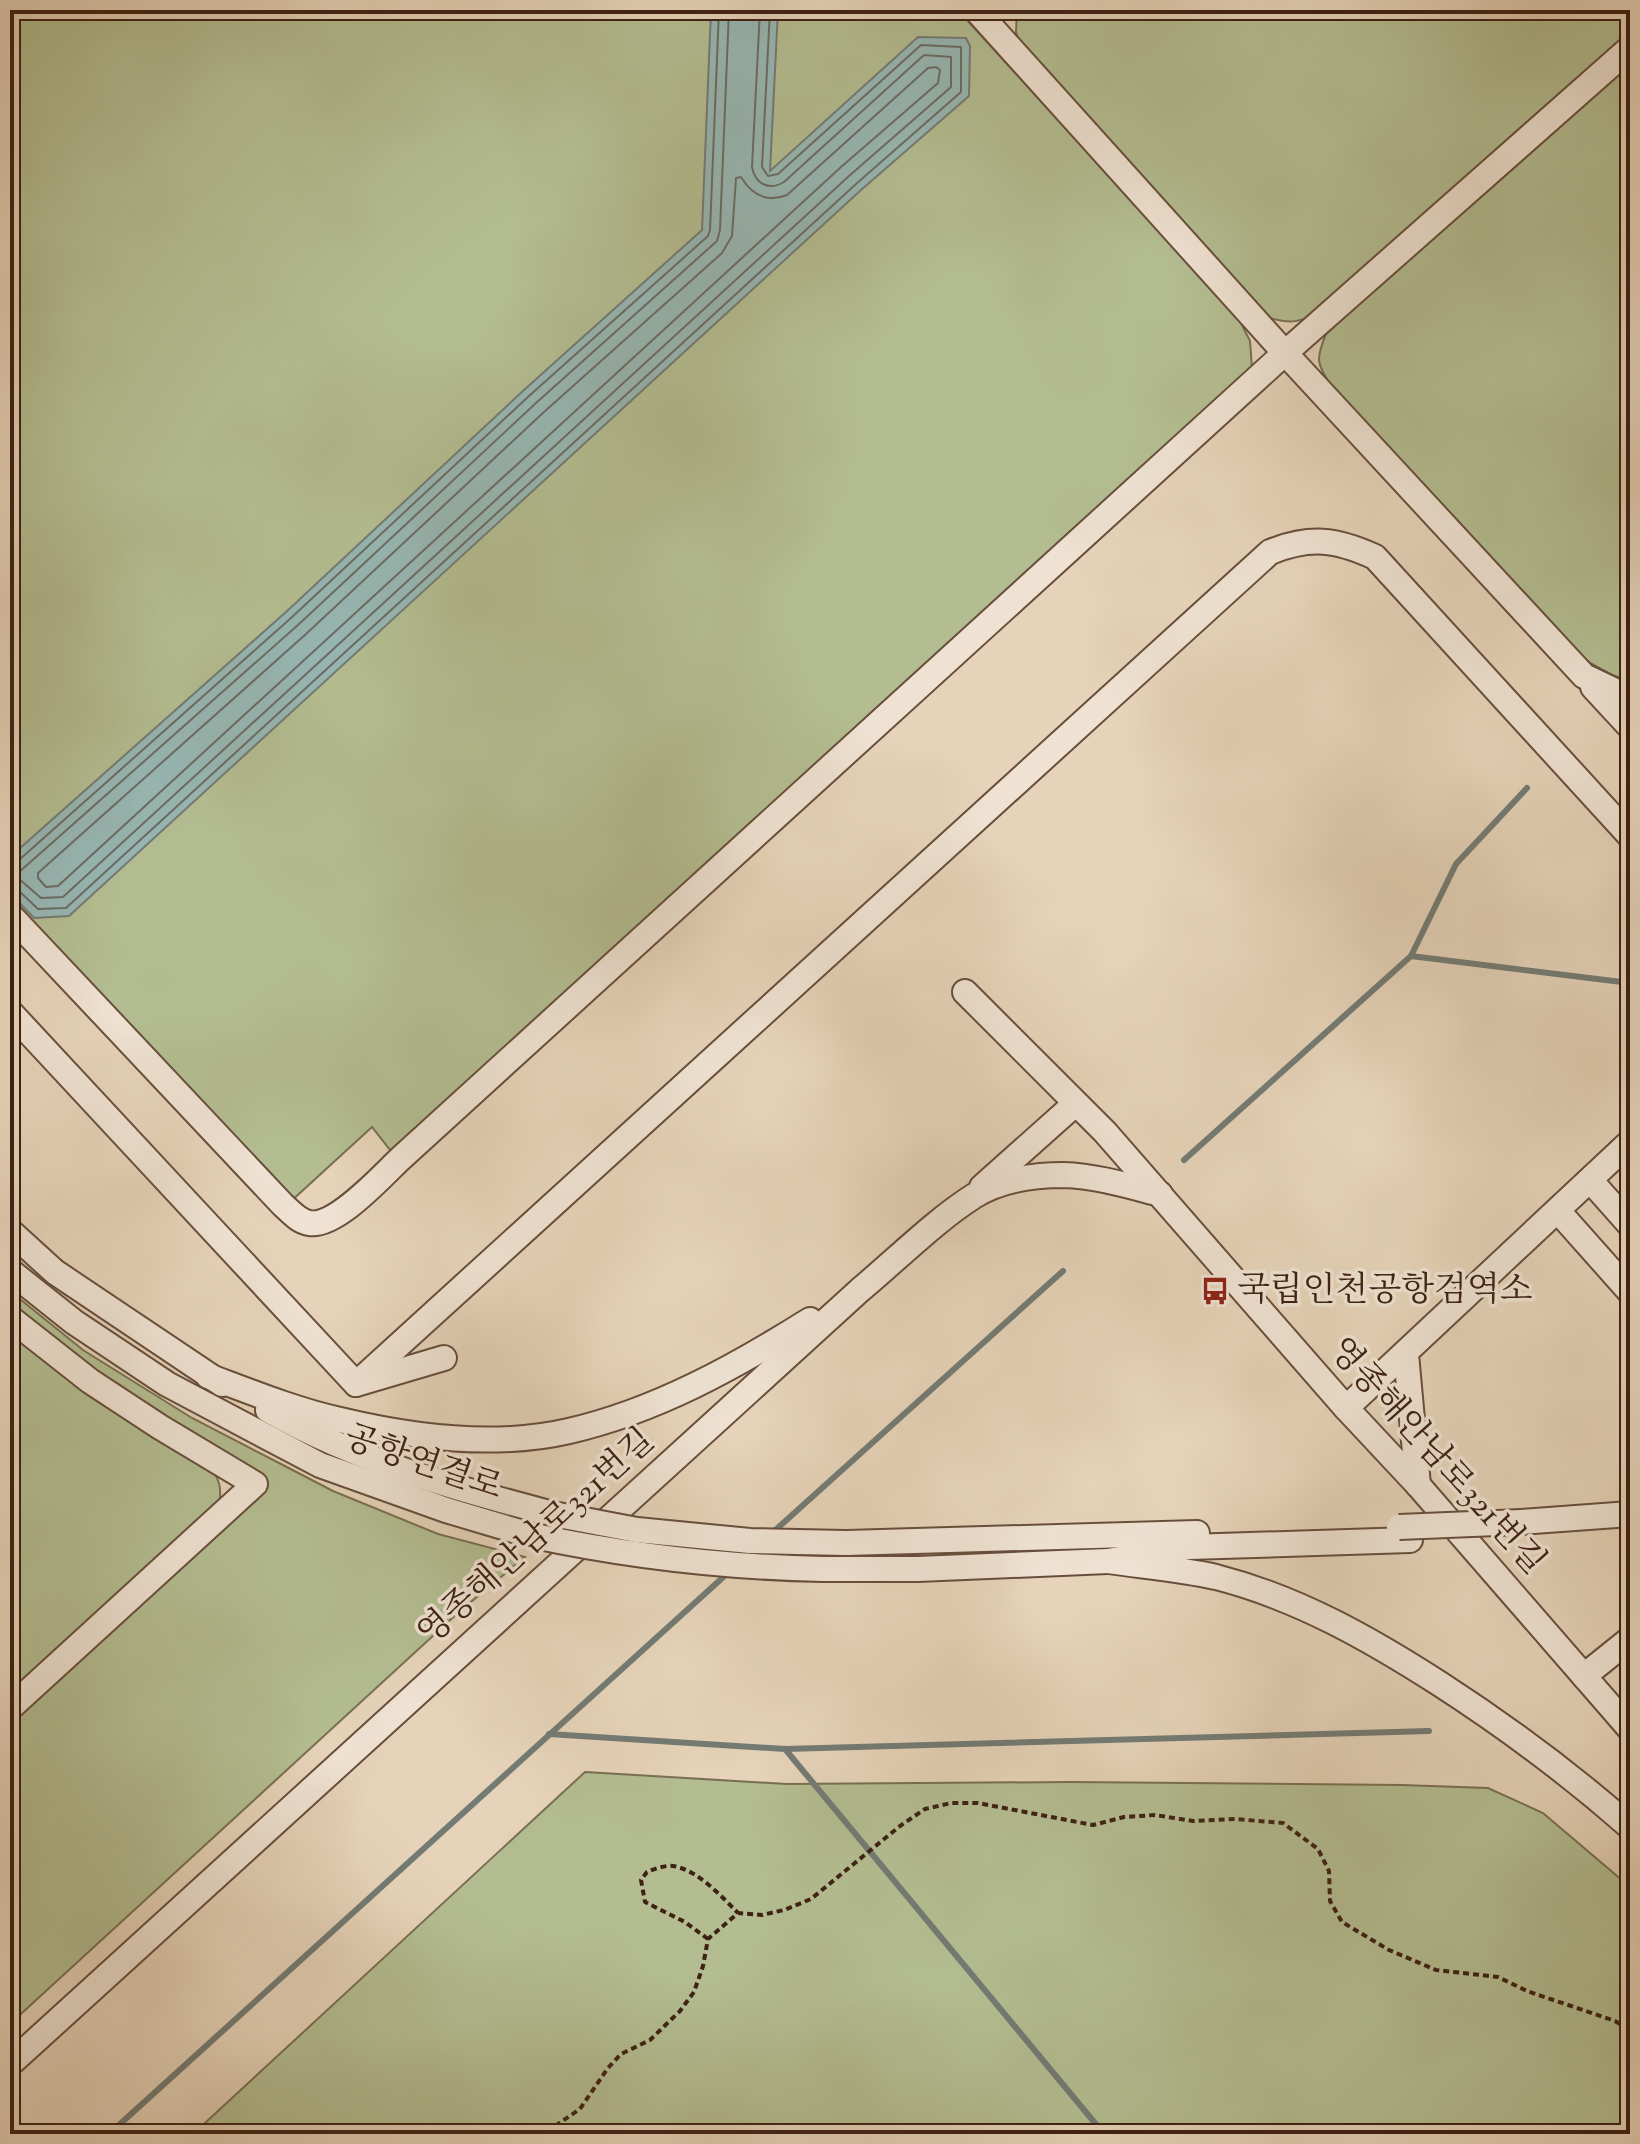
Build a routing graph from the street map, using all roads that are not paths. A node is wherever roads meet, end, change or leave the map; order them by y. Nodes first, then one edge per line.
1 (988, 14) edge
2 (1630, 48) edge
3 (1285, 353) junction
4 (1584, 676) junction
5 (1630, 698) edge
6 (1630, 727) edge
7 (1630, 836) edge
8 (10, 915) edge
9 (965, 992) dead end
10 (10, 1012) edge
11 (1075, 1104) junction
12 (1630, 1142) edge
13 (1630, 1165) edge
14 (1595, 1186) junction
15 (1160, 1194) junction
16 (956, 1210) junction
17 (1562, 1217) junction
18 (1630, 1225) edge
19 (10, 1231) edge
20 (10, 1271) edge
21 (1629, 1289) edge
22 (860, 1290) junction
23 (10, 1318) edge
24 (1406, 1354) junction
25 (444, 1358) dead end
26 (208, 1376) junction
27 (356, 1384) junction
28 (1346, 1408) junction
29 (1418, 1485) junction
30 (1630, 1514) edge
31 (1630, 1525) edge
32 (1524, 1528) junction
33 (1405, 1533) junction
34 (1108, 1561) junction
35 (1630, 1639) edge
36 (1584, 1676) junction
37 (10, 1708) edge
38 (1630, 1729) edge
39 (1630, 1827) edge
40 (10, 2064) edge

1 - 3 street
2 - 3 street
3 - 4 street
3 - 8 street
4 - 5 street
4 - 6 street
7 - 27 street
9 - 11 street, 영종해안남로321번길
10 - 27 street
11 - 15 street, 영종해안남로321번길
11 - 16 street
12 - 14 street
13 - 14 street
14 - 17 street
14 - 18 street
15 - 16 street, 영종해안남로321번길
15 - 28 street, 영종해안남로321번길
16 - 22 street, 영종해안남로321번길
17 - 21 street
17 - 24 street
19 - 26 street, 공항연결로
20 - 34 street, 공항연결로, bridge
22 - 26 street
22 - 40 street, 영종해안남로321번길
23 - 37 street
24 - 28 street
24 - 29 street
25 - 27 street
26 - 33 street, 공항연결로, bridge
28 - 29 street, 영종해안남로321번길
29 - 36 street, 영종해안남로321번길
30 - 32 street
31 - 32 street
32 - 33 street
33 - 34 street
34 - 39 street
35 - 36 street
36 - 38 street, 영종해안남로321번길

